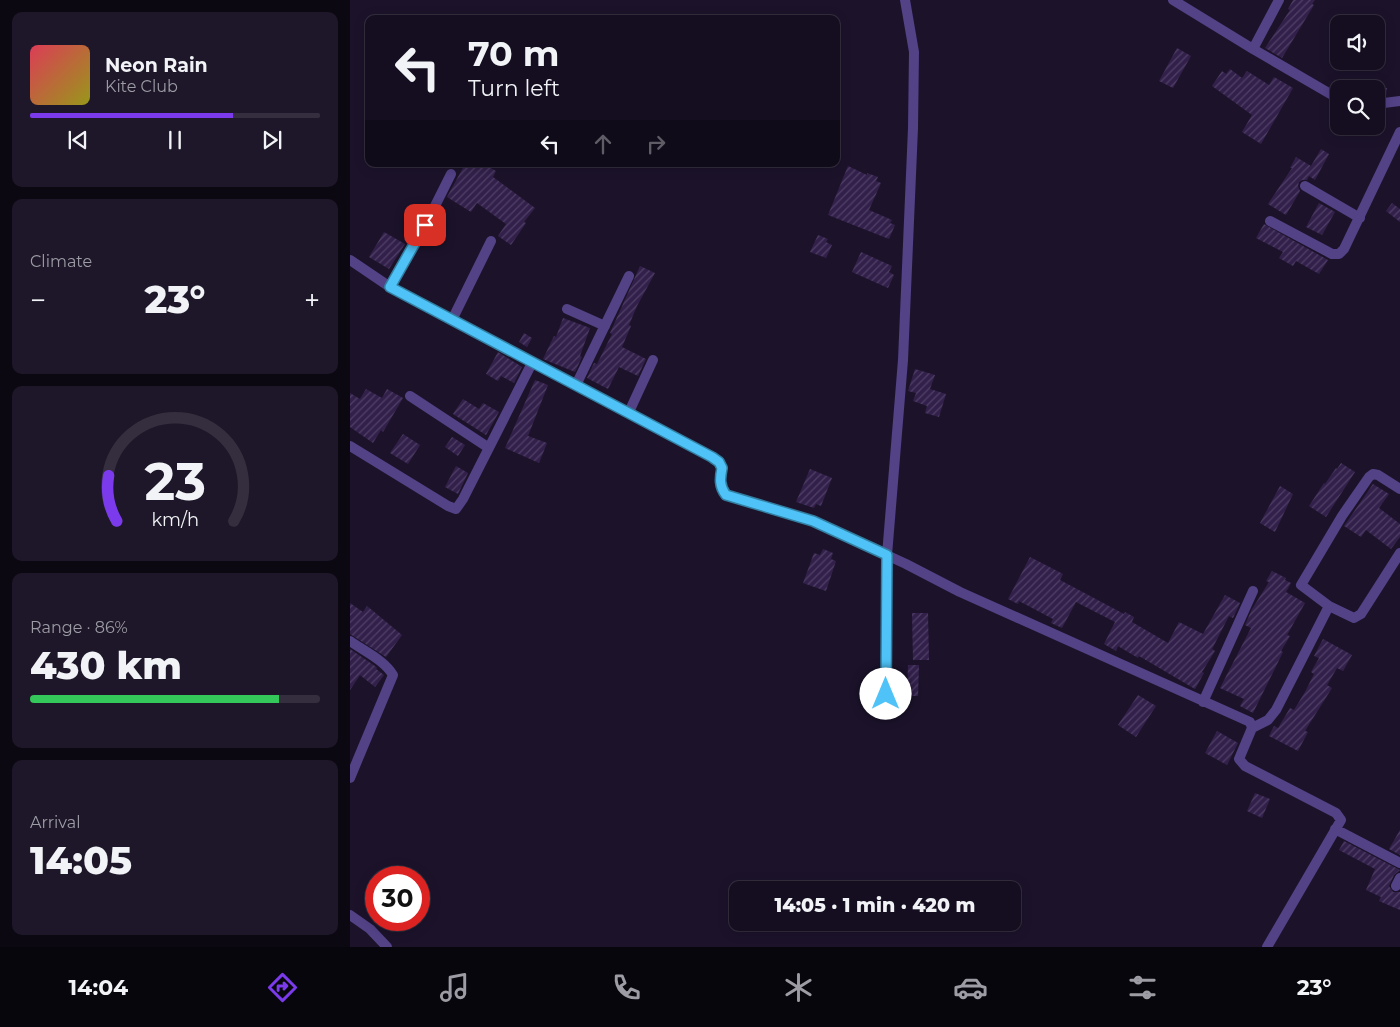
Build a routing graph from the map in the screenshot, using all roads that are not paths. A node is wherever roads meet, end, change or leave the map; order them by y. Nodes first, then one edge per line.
1 (905, 0) edge
2 (1173, 0) edge
3 (1279, 0) edge
4 (1253, 49) junction
5 (1330, 94) edge
6 (1400, 101) edge
7 (1385, 103) edge
8 (1400, 132) edge
9 (451, 174) dead end
10 (1305, 186) dead end
11 (1360, 218) junction
12 (1270, 221) dead end
13 (491, 241) dead end
14 (350, 260) edge
15 (629, 276) dead end
16 (390, 287) junction
17 (567, 309) dead end
18 (452, 320) junction
19 (605, 326) junction
20 (653, 360) dead end
21 (532, 363) junction
22 (576, 385) junction
23 (410, 396) dead end
24 (629, 412) junction
25 (350, 446) edge
26 (489, 448) junction
27 (1400, 489) edge
28 (1400, 553) edge
29 (887, 555) junction
30 (1253, 591) dead end
31 (1329, 606) junction
32 (350, 641) edge
33 (886, 694) dead end
34 (1203, 702) junction
35 (1252, 728) junction
36 (350, 778) edge
37 (1335, 829) junction
38 (1400, 863) edge
39 (350, 915) edge
40 (387, 947) edge
41 (1266, 947) edge

1 - 29 street
2 - 4 street
3 - 4 street
4 - 5 street
6 - 7 street
8 - 11 street
9 - 16 street
10 - 11 street
11 - 12 street
13 - 18 street
14 - 16 street
15 - 19 street
16 - 18 street
17 - 19 street
18 - 21 street
19 - 22 street
20 - 24 street
21 - 22 street
21 - 26 street
22 - 24 street
23 - 26 street
24 - 29 street
25 - 26 street
27 - 31 street
28 - 31 street
29 - 33 street
29 - 34 street
30 - 34 street
31 - 35 street
32 - 36 street
34 - 35 street
35 - 37 street
37 - 38 street
37 - 41 street
39 - 40 street

